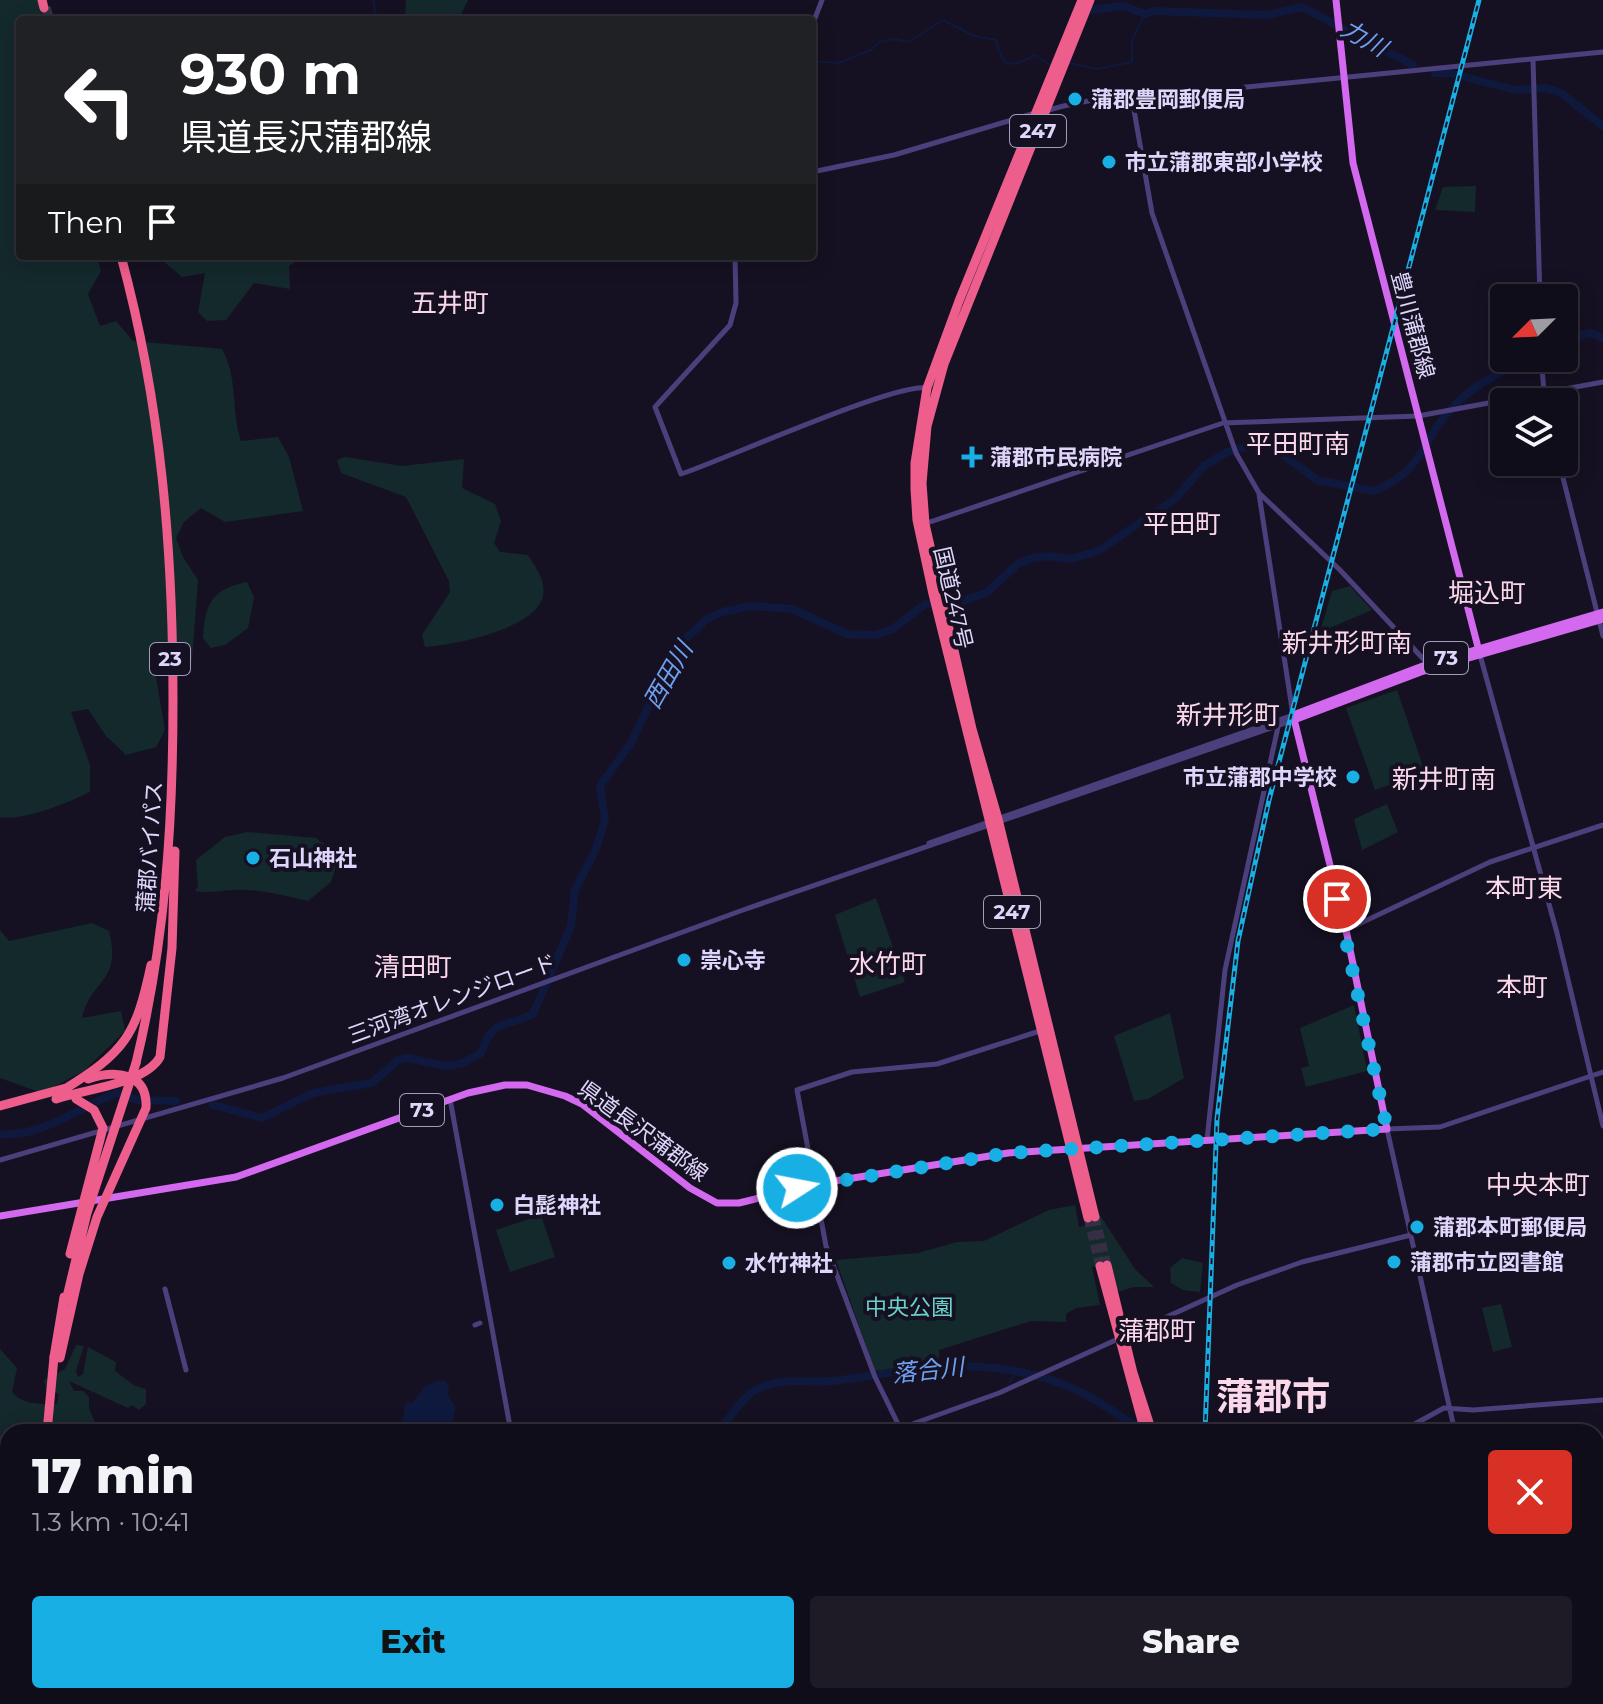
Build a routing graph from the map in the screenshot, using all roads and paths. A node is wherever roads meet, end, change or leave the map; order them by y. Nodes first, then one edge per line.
1 (1082, 0) edge
2 (1090, 0) edge
3 (1336, 0) edge
4 (1603, 52) edge
5 (1533, 59) junction
6 (1343, 77) junction
7 (1131, 93) junction
8 (1041, 112) junction
9 (816, 171) edge
10 (121, 260) edge
11 (121, 260) edge
12 (735, 260) edge
13 (1540, 284) edge
14 (1603, 382) edge
15 (1570, 388) edge
16 (931, 389) junction
17 (1490, 403) edge
18 (1418, 416) junction
19 (1223, 423) junction
20 (1563, 476) edge
21 (1259, 493) junction
22 (921, 525) junction
23 (1600, 616) edge
24 (1603, 636) edge
25 (1480, 652) junction
26 (1428, 664) junction
27 (1293, 718) junction
28 (1278, 727) junction
29 (174, 796) junction
30 (994, 822) junction
31 (1603, 825) edge
32 (1533, 849) junction
33 (1346, 930) junction
34 (158, 940) junction
35 (1045, 1029) junction
36 (134, 1063) junction
37 (1603, 1072) edge
38 (1591, 1076) junction
39 (63, 1090) junction
40 (56, 1099) junction
41 (450, 1099) junction
42 (0, 1106) edge
43 (0, 1112) edge
44 (1603, 1126) edge
45 (1387, 1129) junction
46 (1207, 1140) junction
47 (1075, 1149) junction
48 (0, 1160) edge
49 (816, 1184) junction
50 (0, 1216) edge
51 (1092, 1218) tunnel mouth
52 (1411, 1235) junction
53 (1104, 1266) tunnel mouth
54 (165, 1289) dead end
55 (1122, 1338) junction
56 (55, 1357) junction
57 (186, 1370) dead end
58 (1603, 1400) edge
59 (1450, 1409) junction
60 (49, 1424) edge
61 (50, 1424) edge
62 (509, 1424) edge
63 (898, 1424) edge
64 (916, 1424) edge
65 (1146, 1424) edge
66 (1414, 1424) edge
67 (1453, 1424) edge

1 - 8 highway, 国道247号 / 247
2 - 8 highway, 国道247号 / 247
3 - 6 main road, 豊川蒲郡線
4 - 5 street
5 - 6 street
5 - 13 street
6 - 7 street
6 - 18 main road, 豊川蒲郡線
7 - 8 street
7 - 19 street
8 - 9 street
8 - 16 highway, 国道247号 / 247
10 - 29 highway, 蒲郡バイパス / 23
11 - 34 highway, 蒲郡バイパス / 23
12 - 16 street
14 - 15 street
16 - 22 highway, 国道247号 / 247
17 - 18 street
18 - 19 street
18 - 25 main road, 豊川蒲郡線
19 - 21 street
19 - 22 street
20 - 23 street
21 - 26 street
21 - 27 street
22 - 30 highway, 国道247号 / 247
23 - 24 street
23 - 25 main road, 73
25 - 26 main road, 73
25 - 27 main road, 73
25 - 32 street
26 - 27 main road, 73
27 - 28 street, 三河湾オレンジロード
27 - 30 street, 三河湾オレンジロード
27 - 33 main road
28 - 30 street, 三河湾オレンジロード
28 - 46 street
29 - 36 highway, 蒲郡バイパス / 23
29 - 40 highway
30 - 35 highway, 国道247号 / 247
30 - 48 street, 三河湾オレンジロード
31 - 32 street
32 - 33 street
32 - 38 street
33 - 45 main road
34 - 36 highway, 蒲郡バイパス / 23
34 - 39 highway
35 - 47 highway, 国道247号 / 247
35 - 49 street
36 - 56 highway, 蒲郡バイパス / 23, bridge
37 - 38 street
38 - 44 street
38 - 45 street
39 - 42 highway
39 - 56 highway, bridge
40 - 43 highway
40 - 56 highway, bridge
41 - 49 main road, 県道長沢蒲郡線 / 73
41 - 50 main road, 県道長沢蒲郡線 / 73
41 - 62 street
45 - 46 main road, 県道長沢蒲郡線 / 73
45 - 52 street
46 - 47 main road, 県道長沢蒲郡線 / 73
47 - 49 main road, 県道長沢蒲郡線 / 73
47 - 51 highway, 国道247号 / 247
49 - 63 street
52 - 55 street
52 - 59 street
53 - 55 highway
54 - 57 street
55 - 64 street
55 - 65 highway
56 - 60 highway
56 - 61 highway
58 - 59 street
59 - 66 street
59 - 67 street

